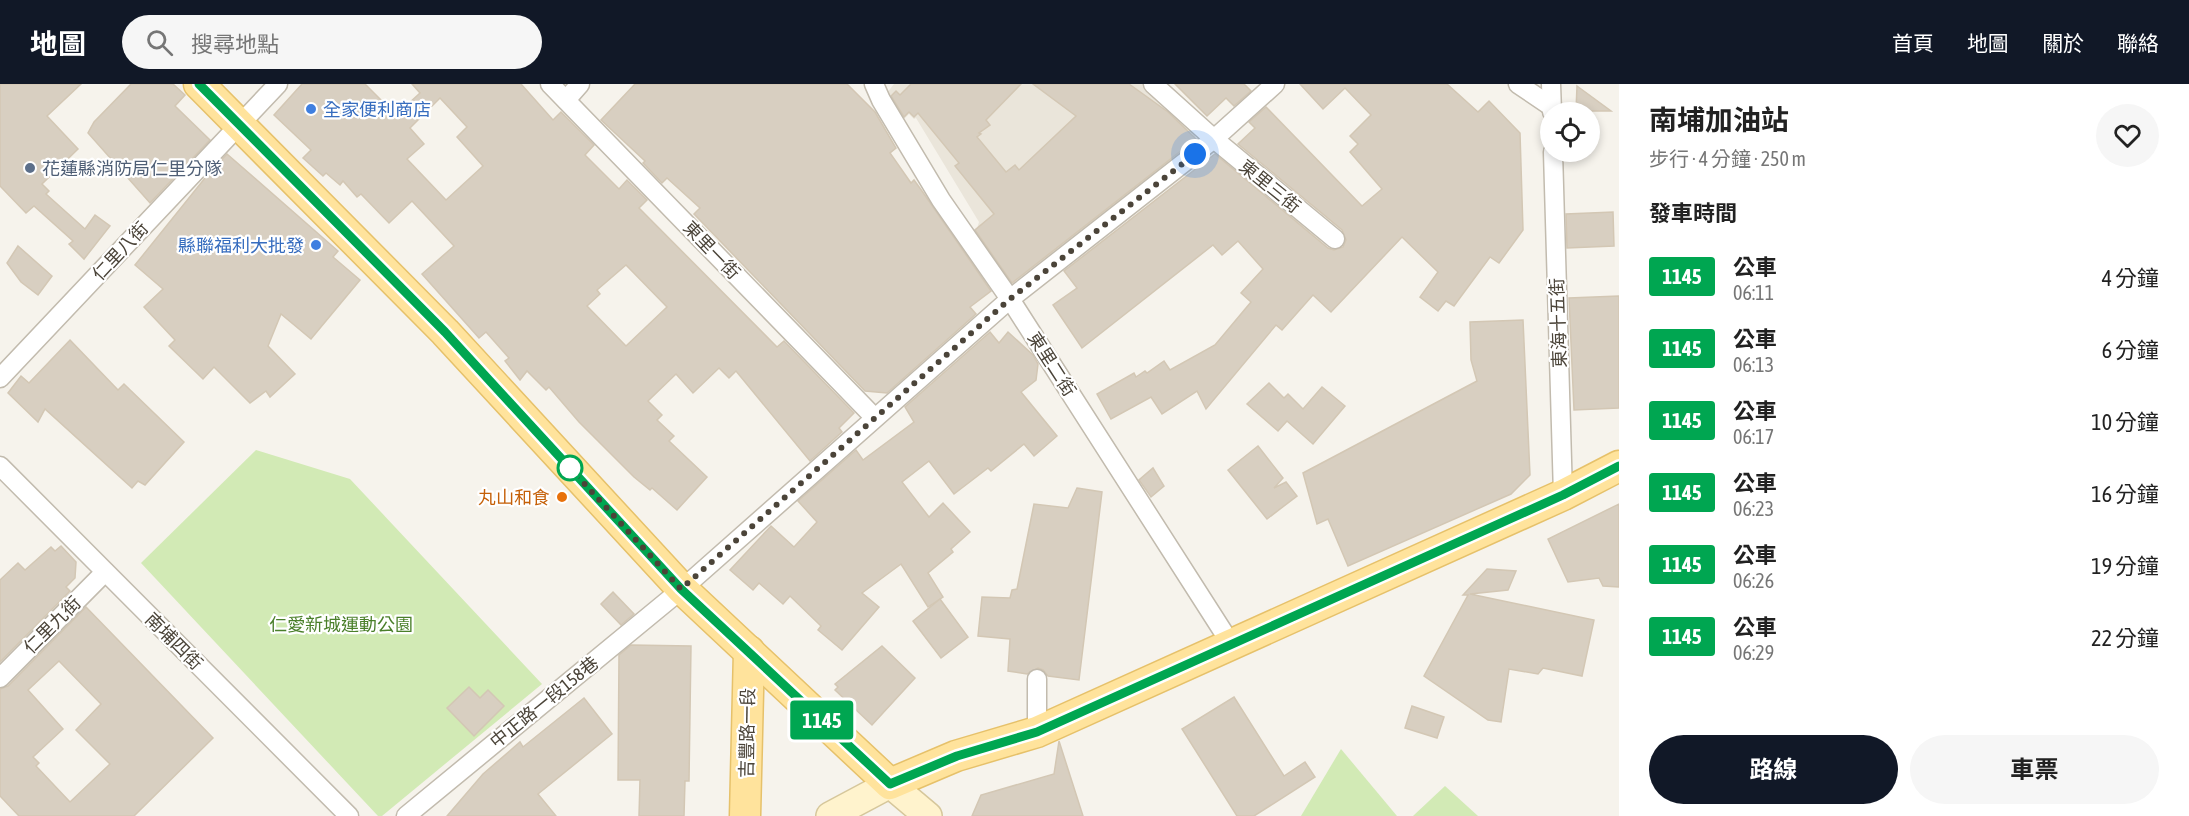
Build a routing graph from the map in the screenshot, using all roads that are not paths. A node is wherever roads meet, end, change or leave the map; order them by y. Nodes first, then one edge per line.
1 (199, 84) edge
2 (278, 84) edge
3 (550, 84) edge
4 (580, 84) edge
5 (874, 84) edge
6 (1153, 84) edge
7 (1275, 84) edge
8 (1518, 84) edge
9 (1551, 84) edge
10 (566, 100) junction
11 (1542, 102) edge
12 (1552, 102) edge
13 (240, 123) junction
14 (1214, 139) junction
15 (1553, 162) edge
16 (1335, 239) dead end
17 (1010, 299) junction
18 (0, 378) edge
19 (874, 417) junction
20 (0, 466) edge
21 (1619, 466) edge
22 (1563, 495) junction
23 (105, 572) junction
24 (681, 589) junction
25 (1231, 644) junction
26 (748, 651) junction
27 (0, 678) edge
28 (1037, 679) dead end
29 (1037, 732) junction
30 (890, 784) junction
31 (350, 816) edge
32 (406, 816) edge
33 (745, 816) edge
34 (830, 816) edge
35 (928, 816) edge

1 - 13 main road
2 - 13 street, 仁里八街
3 - 10 street, 東里一街
4 - 10 street
5 - 17 street, 東里二街
6 - 14 street, 東里三街
7 - 14 street, 中正路一段158巷
8 - 11 street
9 - 12 street
10 - 19 street, 東里一街
13 - 18 street, 仁里八街
13 - 24 main road
14 - 16 street, 東里三街
14 - 17 street, 中正路一段158巷
15 - 22 street, 東海十五街
17 - 19 street, 中正路一段158巷
17 - 25 street, 東里二街
19 - 24 street, 中正路一段158巷
20 - 23 street, 南埔四街
21 - 22 main road
22 - 25 main road
23 - 27 street, 仁里九街
23 - 31 street, 南埔四街
24 - 26 main road
24 - 32 street, 中正路一段158巷
25 - 29 main road
26 - 30 main road
26 - 33 main road, 吉豐路一段
28 - 29 street
29 - 30 main road
30 - 34 street
30 - 35 street

